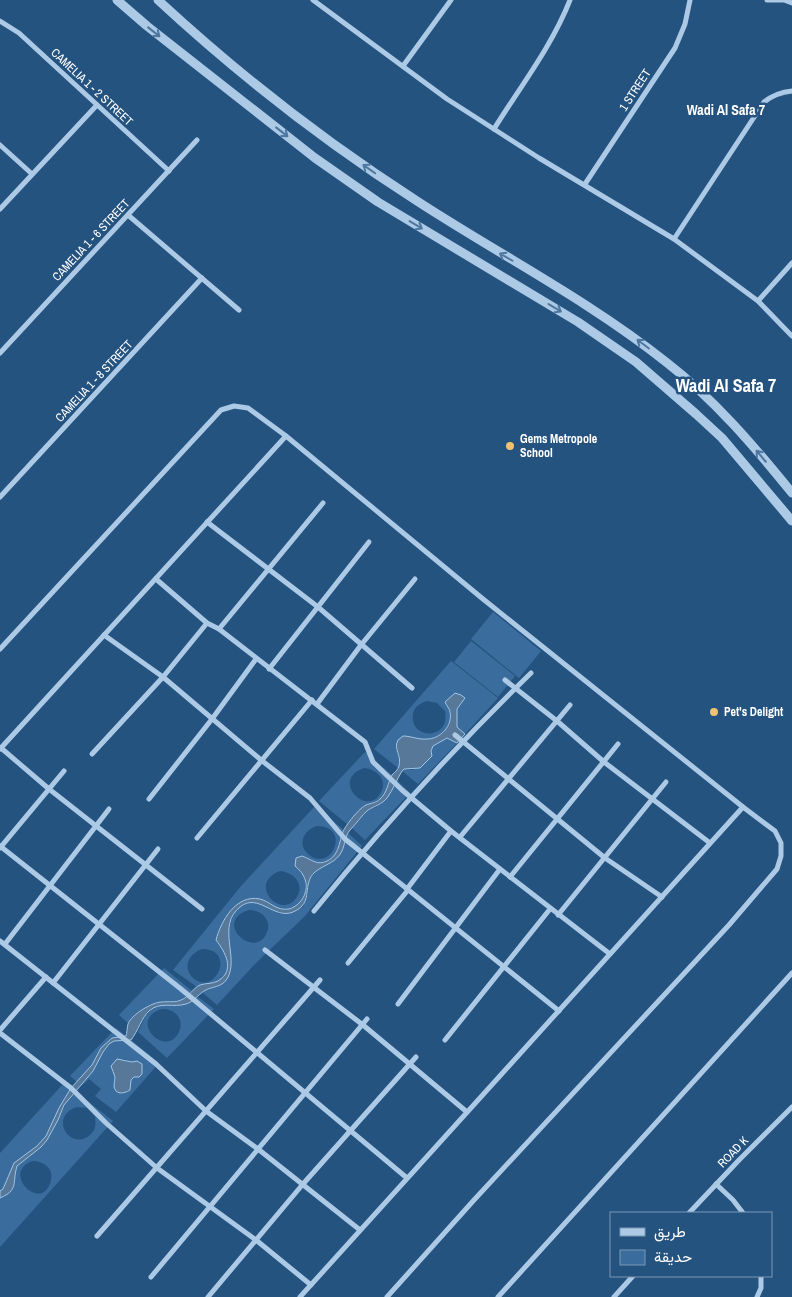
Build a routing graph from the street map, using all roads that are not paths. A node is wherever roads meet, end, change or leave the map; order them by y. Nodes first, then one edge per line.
1 (118, 0) edge
2 (158, 0) edge
3 (313, 0) edge
4 (450, 0) edge
5 (570, 0) edge
6 (690, 0) edge
7 (768, 0) edge
8 (792, 3) edge
9 (0, 21) edge
10 (403, 66) junction
11 (792, 91) edge
12 (97, 105) junction
13 (494, 129) junction
14 (198, 140) dead end
15 (0, 145) edge
16 (169, 171) junction
17 (32, 174) junction
18 (585, 184) junction
19 (0, 210) edge
20 (128, 215) junction
21 (674, 238) junction
22 (792, 263) edge
23 (202, 278) junction
24 (758, 301) junction
25 (239, 310) dead end
26 (792, 336) edge
27 (0, 353) edge
28 (286, 436) junction
29 (792, 493) edge
30 (0, 497) edge
31 (323, 503) dead end
32 (207, 522) junction
33 (792, 522) edge
34 (369, 542) dead end
35 (268, 570) junction
36 (156, 579) junction
37 (415, 579) dead end
38 (318, 607) junction
39 (208, 623) junction
40 (219, 629) junction
41 (104, 635) junction
42 (361, 645) junction
43 (0, 649) edge
44 (256, 659) junction
45 (269, 669) junction
46 (531, 672) dead end
47 (163, 677) junction
48 (505, 680) dead end
49 (412, 688) dead end
50 (516, 688) junction
51 (312, 700) junction
52 (317, 704) junction
53 (570, 705) dead end
54 (212, 720) junction
55 (557, 721) junction
56 (455, 735) dead end
57 (463, 741) junction
58 (618, 744) dead end
59 (0, 749) edge
60 (92, 754) dead end
61 (261, 760) junction
62 (604, 762) junction
63 (64, 771) dead end
64 (508, 779) junction
65 (666, 782) dead end
66 (49, 789) junction
67 (411, 798) junction
68 (149, 799) dead end
69 (652, 800) junction
70 (743, 807) junction
71 (109, 808) dead end
72 (557, 820) junction
73 (96, 826) junction
74 (451, 832) junction
75 (460, 837) junction
76 (198, 838) dead end
77 (710, 843) junction
78 (0, 847) edge
79 (158, 849) dead end
80 (362, 852) junction
81 (605, 858) junction
82 (145, 866) junction
83 (500, 869) junction
84 (510, 877) junction
85 (50, 886) junction
86 (407, 889) junction
87 (662, 896) junction
88 (202, 909) dead end
89 (550, 909) junction
90 (314, 911) dead end
91 (558, 915) junction
92 (99, 924) junction
93 (455, 928) junction
94 (2, 943) edge
95 (266, 950) dead end
96 (610, 954) junction
97 (348, 963) dead end
98 (504, 967) junction
99 (792, 973) edge
100 (46, 977) junction
101 (320, 980) dead end
102 (53, 983) junction
103 (314, 987) junction
104 (398, 1004) dead end
105 (558, 1011) junction
106 (367, 1019) dead end
107 (363, 1025) junction
108 (0, 1032) edge
109 (445, 1040) dead end
110 (257, 1052) junction
111 (416, 1057) dead end
112 (410, 1064) junction
113 (306, 1092) junction
114 (792, 1107) edge
115 (206, 1111) junction
116 (467, 1112) junction
117 (351, 1131) junction
118 (258, 1149) junction
119 (156, 1168) junction
120 (408, 1178) junction
121 (303, 1184) junction
122 (716, 1184) junction
123 (210, 1206) junction
124 (691, 1212) edge
125 (742, 1212) edge
126 (360, 1230) junction
127 (97, 1236) dead end
128 (256, 1240) junction
129 (151, 1277) dead end
130 (632, 1277) edge
131 (761, 1277) edge
132 (311, 1285) junction
133 (618, 1296) edge
134 (208, 1297) edge
135 (300, 1297) edge
136 (387, 1297) edge
137 (498, 1297) edge
138 (758, 1297) edge

1 -> 33 street
29 -> 2 street
3 - 10 street
4 - 10 street
5 - 13 street
6 - 18 street, 1 STREET
7 - 8 street
9 - 12 street, CAMELIA 1 - 2 STREET
10 - 13 street
11 - 21 street
12 - 16 street, CAMELIA 1 - 2 STREET
12 - 17 street
13 - 18 street
14 - 16 street, CAMELIA 1 - 6 STREET
15 - 17 street
16 - 20 street, CAMELIA 1 - 6 STREET
17 - 19 street
18 - 21 street
20 - 23 street
20 - 27 street, CAMELIA 1 - 6 STREET
21 - 24 street
22 - 24 street
23 - 25 street
23 - 30 street, CAMELIA 1 - 8 STREET
24 - 26 street
28 - 32 street
28 - 43 street
28 - 70 street
31 - 35 street
32 - 35 street
32 - 36 street
34 - 38 street
35 - 38 street
35 - 40 street
36 - 39 street
36 - 41 street
37 - 42 street
38 - 42 street
38 - 45 street
39 - 40 street
39 - 47 street
40 - 44 street
41 - 47 street
41 - 59 street
42 - 49 street
42 - 52 street
44 - 45 street
44 - 54 street
45 - 51 street
46 - 50 street
47 - 54 street
47 - 60 street
48 - 50 street
50 - 55 street
50 - 57 street
51 - 52 street
51 - 61 street
52 - 67 street
53 - 55 street
54 - 61 street
54 - 68 street
55 - 62 street
55 - 64 street
56 - 57 street
57 - 64 street
57 - 67 street
58 - 62 street
59 - 66 street
61 - 76 street
61 - 80 street
62 - 69 street
62 - 72 street
63 - 66 street
64 - 72 street
64 - 75 street
65 - 69 street
66 - 73 street
66 - 78 street
67 - 74 street
67 - 80 street
69 - 77 street
69 - 81 street
70 - 77 street
70 - 136 street
71 - 73 street
72 - 81 street
72 - 84 street
73 - 82 street
73 - 85 street
74 - 75 street
74 - 86 street
75 - 83 street
77 - 87 street
78 - 85 street
79 - 82 street
80 - 86 street
80 - 90 street
81 - 87 street
81 - 91 street
82 - 88 street
82 - 92 street
83 - 84 street
83 - 93 street
84 - 89 street
85 - 92 street
85 - 94 street
86 - 93 street
86 - 97 street
87 - 96 street
89 - 91 street
89 - 98 street
91 - 96 street
92 - 102 street
92 - 110 street
93 - 98 street
93 - 104 street
94 - 100 street
95 - 103 street
96 - 105 street
98 - 105 street
98 - 109 street
99 - 137 street
100 - 102 street
100 - 108 street
101 - 103 street
102 - 115 street
103 - 107 street
103 - 110 street
105 - 116 street
106 - 107 street
107 - 112 street
107 - 113 street
108 - 119 street
110 - 113 street
110 - 115 street
111 - 112 street
112 - 116 street
112 - 117 street
113 - 117 street
113 - 118 street
114 - 122 street, ROAD K
115 - 118 street
115 - 119 street
116 - 120 street
117 - 120 street
117 - 121 street
118 - 121 street
118 - 123 street
119 - 123 street
119 - 127 street
120 - 126 street
121 - 126 street
121 - 128 street
122 - 124 street, ROAD K
122 - 125 street
123 - 128 street
123 - 129 street
126 - 132 street
128 - 132 street
128 - 134 street
130 - 133 street
131 - 138 street
132 - 135 street

